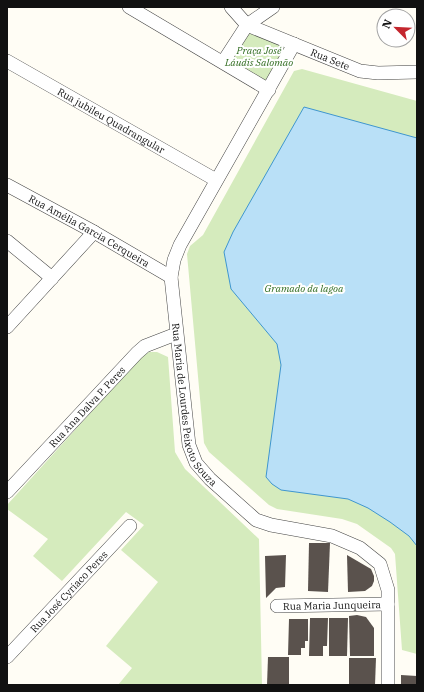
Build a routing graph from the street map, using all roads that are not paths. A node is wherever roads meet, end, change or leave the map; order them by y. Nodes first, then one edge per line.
1 (129, 7) edge
2 (232, 7) edge
3 (273, 7) edge
4 (247, 25) junction
5 (294, 44) junction
6 (7, 61) edge
7 (223, 62) junction
8 (417, 72) edge
9 (269, 90) junction
10 (216, 180) junction
11 (7, 185) edge
12 (94, 232) junction
13 (7, 241) edge
14 (170, 277) junction
15 (52, 278) junction
16 (7, 328) edge
17 (176, 334) junction
18 (7, 492) edge
19 (130, 526) dead end
20 (388, 604) junction
21 (277, 606) dead end
22 (7, 657) edge
23 (388, 685) edge

1 - 7 street
2 - 4 street, Rua Sete
3 - 4 street
4 - 5 street, Rua Sete
4 - 7 street
5 - 8 street, Rua Sete
5 - 9 street, Rua Maria de Lourdes Peixoto Souza
6 - 10 street, Rua jubileu Quadrangular
7 - 9 street
9 - 10 street, Rua Maria de Lourdes Peixoto Souza
10 - 14 street, Rua Maria de Lourdes Peixoto Souza
11 - 12 street, Rua Amélia Garcia Cerqueira
12 - 14 street, Rua Amélia Garcia Cerqueira
12 - 15 street
13 - 15 street
14 - 17 street, Rua Maria de Lourdes Peixoto Souza
15 - 16 street
17 - 18 street, Rua Ana Dalva P. Peres
17 - 20 street, Rua Maria de Lourdes Peixoto Souza
19 - 22 street, Rua José Cyriaco Peres
20 - 21 street, Rua Maria Junqueira
20 - 23 street, Rua Maria de Lourdes Peixoto Souza

